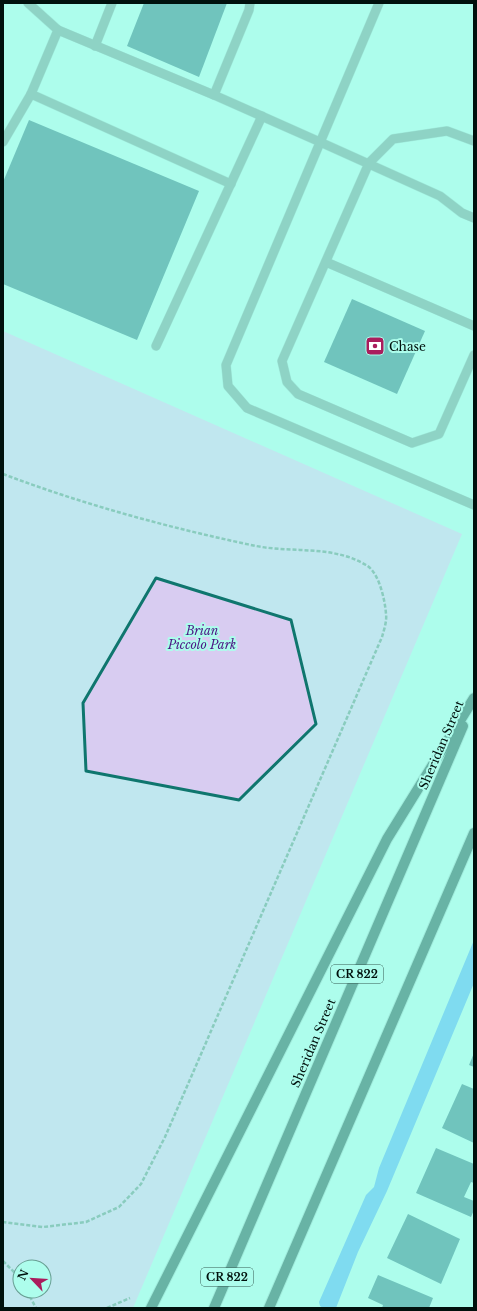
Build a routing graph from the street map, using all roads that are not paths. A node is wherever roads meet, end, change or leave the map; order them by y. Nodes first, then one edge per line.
1 (28, 3) edge
2 (112, 3) edge
3 (250, 3) edge
4 (379, 3) edge
5 (58, 30) junction
6 (95, 46) junction
7 (31, 94) junction
8 (214, 95) junction
9 (262, 116) junction
10 (474, 141) edge
11 (3, 142) edge
12 (320, 142) junction
13 (369, 164) junction
14 (231, 184) junction
15 (474, 218) edge
16 (326, 262) junction
17 (474, 326) edge
18 (156, 346) dead end
19 (474, 355) edge
20 (474, 505) edge
21 (474, 699) edge
22 (474, 833) edge
23 (151, 1308) edge
24 (214, 1308) edge
25 (269, 1308) edge

1 - 5 lane
2 - 6 lane
3 - 8 lane
4 - 12 lane
5 - 6 lane
5 - 7 lane
6 - 8 lane
7 - 11 lane
7 - 14 lane
8 - 9 lane
9 - 12 lane
9 - 14 lane
10 - 13 lane
12 - 13 lane
12 - 20 lane
13 - 15 lane
13 - 16 lane
14 - 18 lane
16 - 17 lane
16 - 19 lane
21 - 23 main road
21 - 24 main road, Sheridan Street / CR 822
22 - 25 main road

